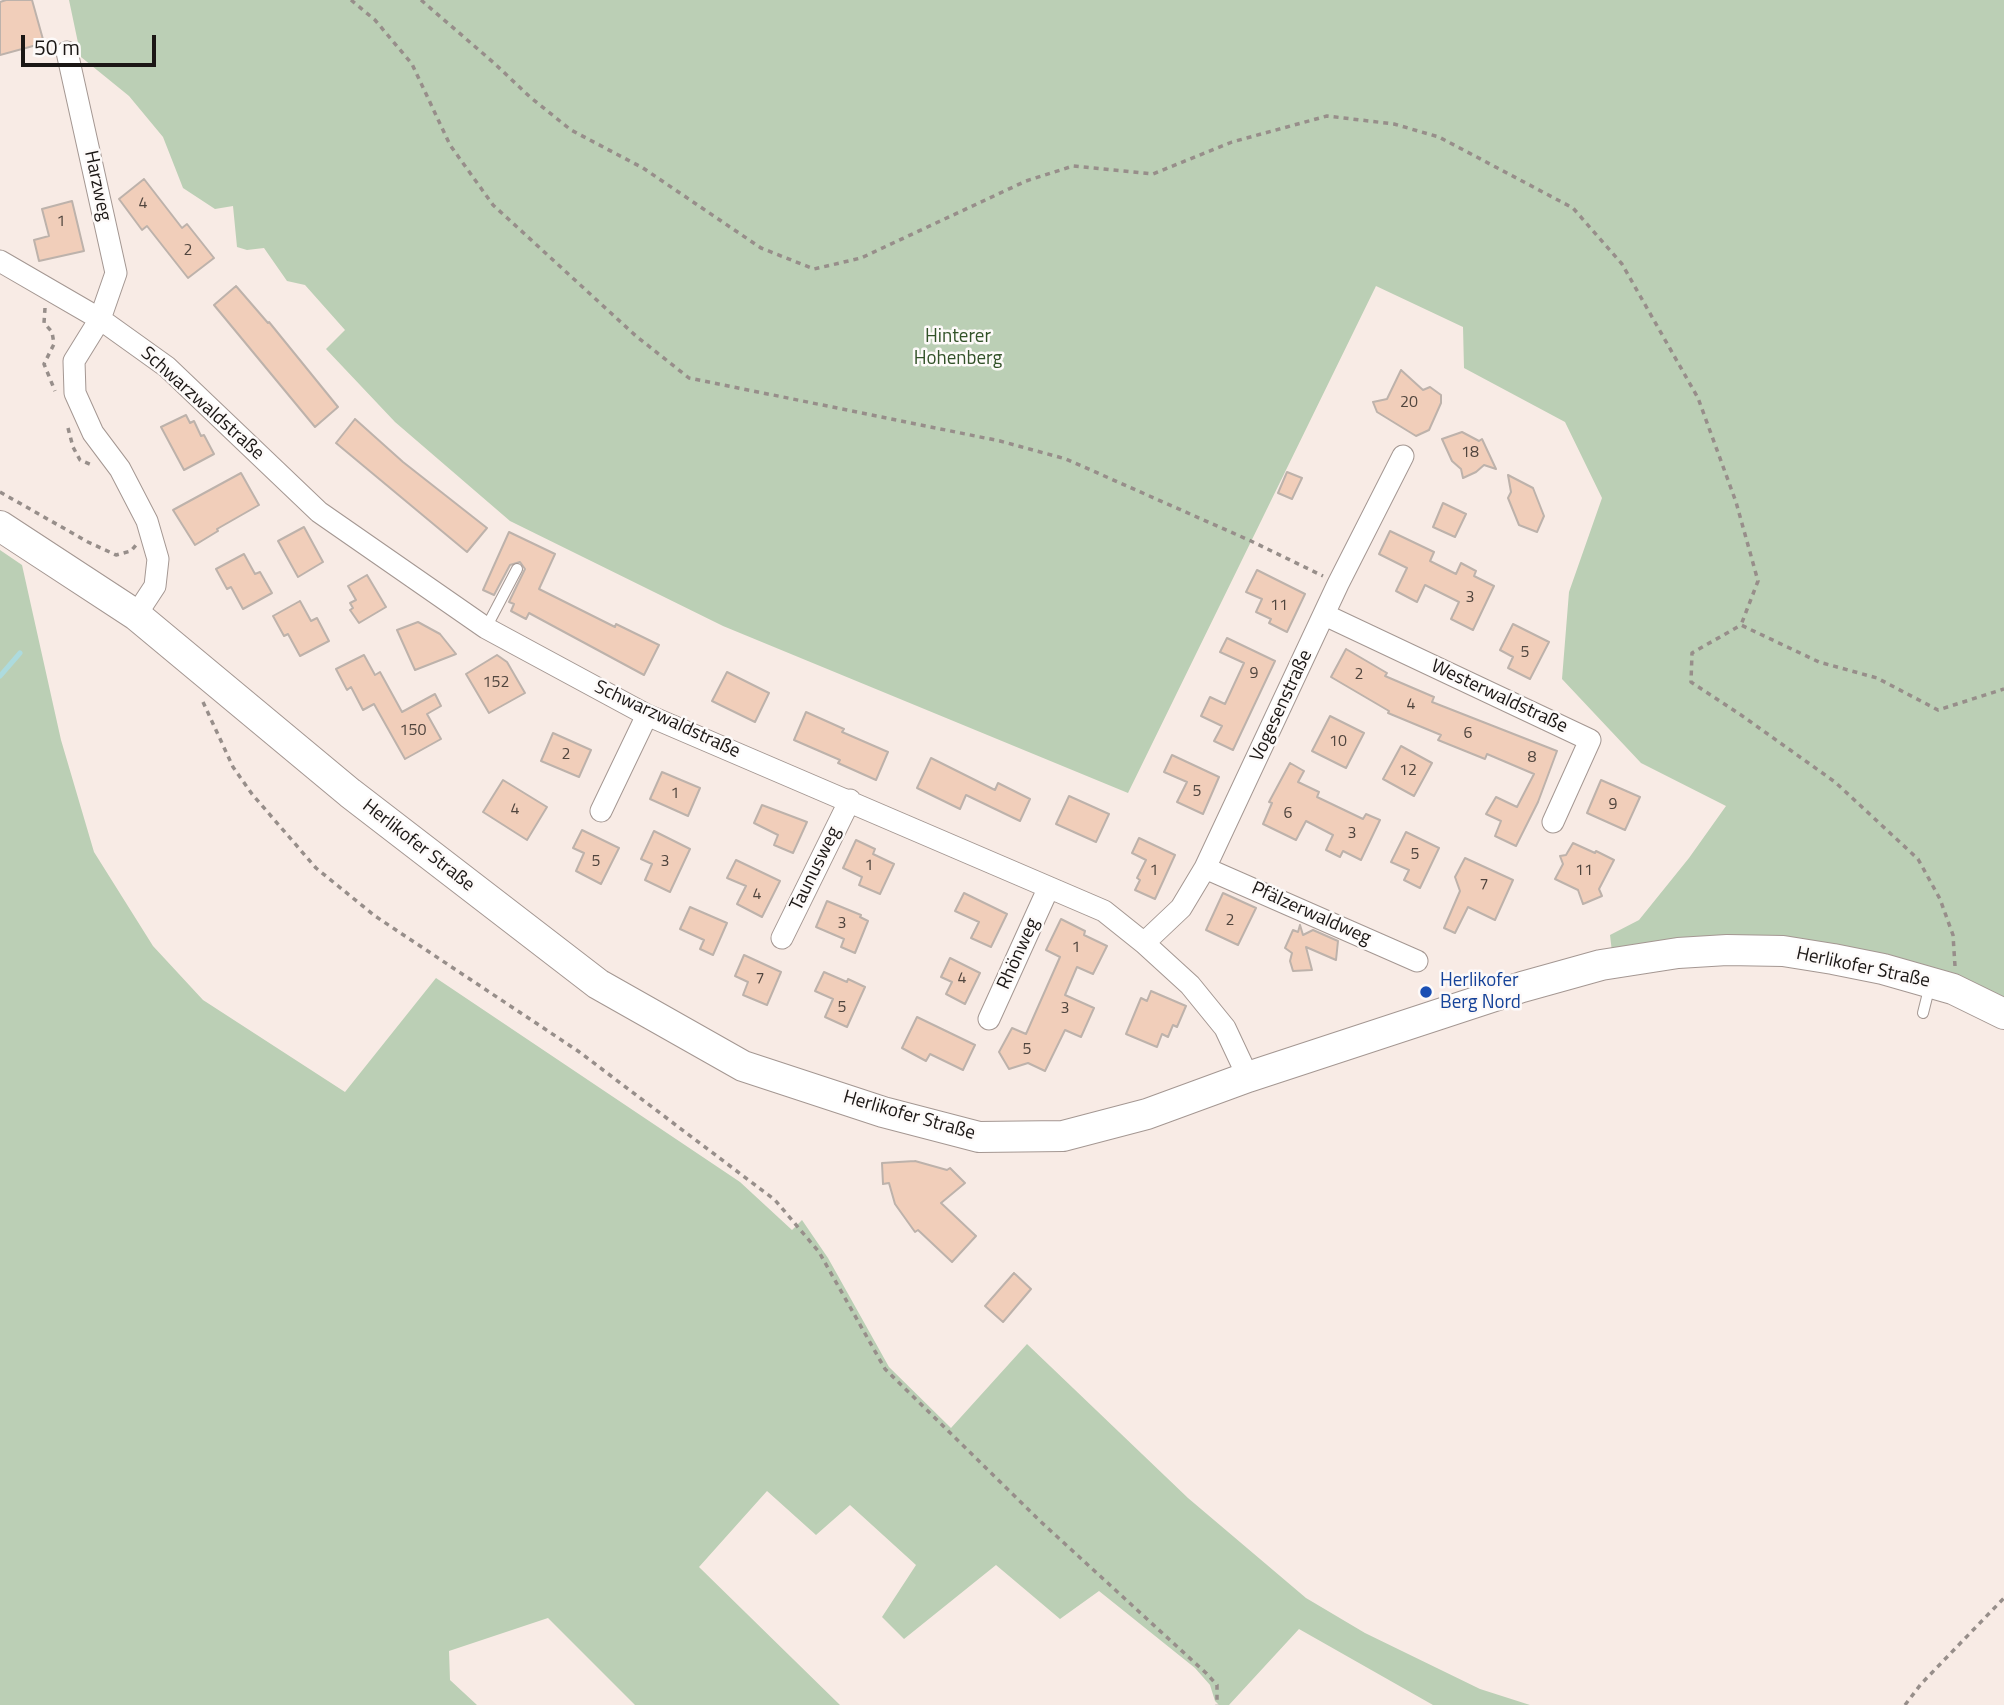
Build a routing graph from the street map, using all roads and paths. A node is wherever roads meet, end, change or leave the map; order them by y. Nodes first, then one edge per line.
1 (351, 0) edge
2 (421, 0) edge
3 (67, 52) dead end
4 (0, 261) edge
5 (100, 319) junction
6 (1403, 456) dead end
7 (0, 492) edge
8 (147, 521) junction
9 (0, 526) edge
10 (517, 569) dead end
11 (1338, 584) junction
12 (136, 615) junction
13 (1325, 615) junction
14 (1741, 625) junction
15 (486, 628) junction
16 (2004, 690) edge
17 (200, 695) dead end
18 (647, 715) junction
19 (850, 800) junction
20 (601, 811) dead end
21 (1553, 822) dead end
22 (1205, 868) junction
23 (1048, 888) junction
24 (782, 938) dead end
25 (1144, 943) junction
26 (1417, 961) dead end
27 (1942, 986) junction
28 (1923, 1013) dead end
29 (2004, 1014) edge
30 (989, 1019) dead end
31 (1248, 1077) junction
32 (2004, 1598) edge
33 (1217, 1705) edge
34 (1905, 1705) edge

1 - 11 path
2 - 14 path
3 - 5 street, Harzweg
4 - 5 street, Schwarzwaldstraße
5 - 8 street
5 - 15 street, Schwarzwaldstraße
6 - 11 street, Vogesenstraße
7 - 8 path
8 - 12 street
9 - 12 main road, Herlikofer Straße
10 - 15 lane
11 - 13 street, Vogesenstraße
12 - 31 main road, Herlikofer Straße
13 - 21 street, Westerwaldstraße
13 - 22 street, Vogesenstraße
14 - 16 path
14 - 27 path
15 - 18 street, Schwarzwaldstraße
17 - 33 path
18 - 19 street, Schwarzwaldstraße
18 - 20 street
19 - 23 street, Schwarzwaldstraße
19 - 24 street, Taunusweg
22 - 25 street, Vogesenstraße
22 - 26 street, Pfälzerwaldweg
23 - 25 street, Schwarzwaldstraße
23 - 30 street, Rhönweg
25 - 31 street, Schwarzwaldstraße
27 - 28 lane
27 - 29 main road, Herlikofer Straße
27 - 31 main road, Herlikofer Straße
32 - 34 path

